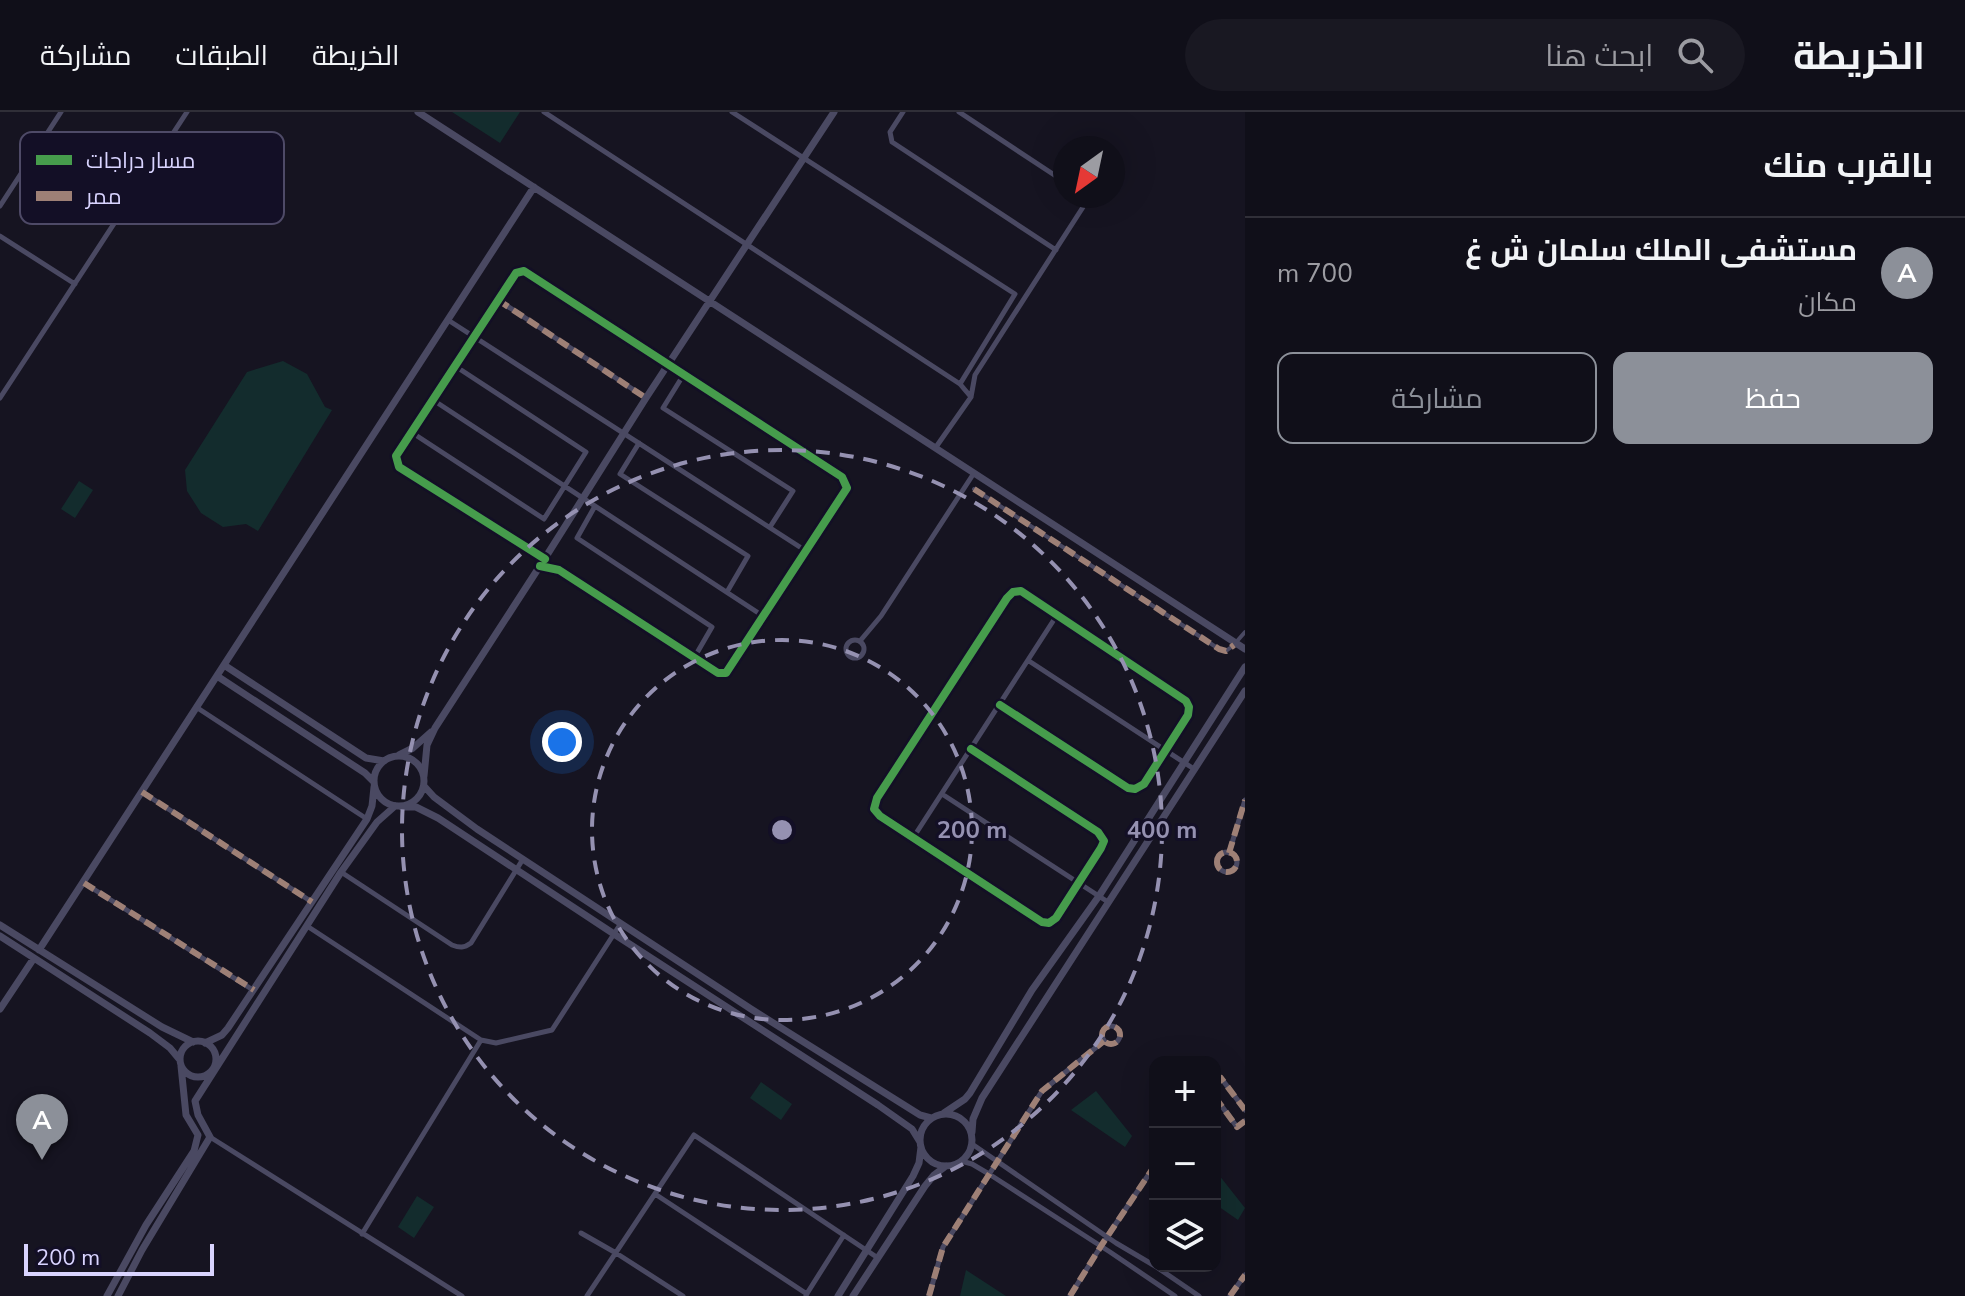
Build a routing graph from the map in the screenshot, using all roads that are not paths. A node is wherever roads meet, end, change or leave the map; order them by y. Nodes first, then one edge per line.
1 (61, 112) edge
2 (187, 112) edge
3 (418, 112) edge
4 (544, 112) edge
5 (732, 112) edge
6 (834, 112) edge
7 (903, 112) edge
8 (959, 112) edge
9 (48, 132) edge
10 (174, 132) edge
11 (804, 158) junction
12 (1053, 174) edge
13 (20, 175) edge
14 (534, 187) junction
15 (0, 206) edge
16 (1082, 208) edge
17 (114, 224) edge
18 (0, 236) edge
19 (746, 245) junction
20 (1056, 250) junction
21 (75, 284) junction
22 (1028, 293) junction
23 (1015, 294) junction
24 (498, 300) junction
25 (710, 301) junction
26 (448, 320) junction
27 (474, 337) junction
28 (668, 364) junction
29 (455, 366) junction
30 (684, 374) junction
31 (960, 384) junction
32 (971, 397) junction
33 (0, 398) edge
34 (646, 398) junction
35 (432, 400) junction
36 (411, 432) junction
37 (624, 434) junction
38 (639, 443) junction
39 (936, 447) junction
40 (974, 473) junction
41 (565, 486) junction
42 (974, 489) dead end
43 (583, 498) junction
44 (595, 506) junction
45 (770, 527) junction
46 (806, 551) junction
47 (544, 560) junction
48 (559, 570) junction
49 (727, 592) junction
50 (1057, 615) junction
51 (763, 616) junction
52 (1245, 632) edge
53 (1238, 640) dead end
54 (860, 641) dead end
55 (1234, 645) dead end
56 (1245, 649) edge
57 (694, 658) junction
58 (1029, 661) junction
59 (224, 665) junction
60 (1245, 667) edge
61 (217, 676) junction
62 (1245, 691) edge
63 (1000, 705) junction
64 (196, 707) junction
65 (435, 728) junction
66 (971, 749) junction
67 (1166, 749) junction
68 (395, 756) junction
69 (384, 761) junction
70 (1185, 763) junction
71 (1195, 769) junction
72 (424, 776) junction
73 (374, 784) junction
74 (424, 786) junction
75 (142, 792) junction
76 (942, 794) junction
77 (1245, 800) edge
78 (399, 806) junction
79 (367, 819) junction
80 (913, 838) junction
81 (1229, 853) dead end
82 (523, 859) junction
83 (516, 871) junction
84 (341, 872) junction
85 (84, 883) junction
86 (1079, 883) junction
87 (1099, 896) junction
88 (312, 902) junction
89 (1109, 902) junction
90 (621, 923) junction
91 (0, 925) edge
92 (307, 926) junction
93 (614, 934) junction
94 (0, 936) edge
95 (39, 950) junction
96 (34, 958) junction
97 (254, 990) junction
98 (0, 1009) edge
99 (481, 1040) junction
100 (1104, 1041) dead end
101 (193, 1042) junction
102 (205, 1043) junction
103 (181, 1063) junction
104 (214, 1069) junction
105 (1221, 1078) edge
106 (1221, 1105) edge
107 (1223, 1108) joint
108 (1245, 1110) edge
109 (944, 1113) junction
110 (931, 1118) junction
111 (1245, 1121) edge
112 (972, 1132) junction
113 (210, 1137) junction
114 (920, 1144) junction
115 (972, 1144) junction
116 (961, 1161) junction
117 (997, 1162) junction
118 (946, 1166) junction
119 (989, 1174) junction
120 (1149, 1174) edge
121 (655, 1194) junction
122 (581, 1233) dead end
123 (362, 1234) junction
124 (844, 1235) junction
125 (1108, 1236) junction
126 (1101, 1246) junction
127 (868, 1251) junction
128 (616, 1253) junction
129 (878, 1258) junction
130 (1149, 1262) edge
131 (1164, 1272) edge
132 (1245, 1275) edge
133 (806, 1295) edge
134 (107, 1296) edge
135 (118, 1296) edge
136 (462, 1296) edge
137 (587, 1296) edge
138 (683, 1296) edge
139 (838, 1296) edge
140 (853, 1296) edge
141 (929, 1296) edge
142 (1070, 1296) edge
143 (1175, 1296) edge
144 (1199, 1296) edge
145 (1230, 1296) edge

1 - 9 street
2 - 10 street
3 - 14 street
4 - 19 street
5 - 11 street
6 - 11 street
7 - 20 street
8 - 12 street
11 - 19 street
11 - 23 street
13 - 15 street
14 - 25 street
14 - 26 street
16 - 20 street
17 - 21 street
18 - 21 street
19 - 25 street
19 - 31 street
20 - 22 street
21 - 33 street
22 - 23 street
22 - 32 street
23 - 31 street
24 - 27 street
24 - 28 street
24 - 34 street
25 - 28 street
25 - 39 street
26 - 27 street
26 - 59 street
27 - 29 street
27 - 37 street
28 - 30 street
28 - 34 street
29 - 35 street
29 - 41 street
30 - 45 street
30 - 46 street
31 - 32 street
32 - 39 street
34 - 37 street
35 - 36 street
35 - 41 street
36 - 41 street
36 - 47 street
37 - 38 street
37 - 43 street
38 - 45 street
38 - 49 street
39 - 40 street
40 - 54 street
40 - 56 street
41 - 43 street
42 - 55 street
43 - 44 street
43 - 47 street
44 - 49 street
44 - 57 street
45 - 46 street
46 - 51 street
47 - 48 street
47 - 48 street
47 - 65 street
48 - 57 street
49 - 51 street
50 - 58 street
50 - 67 street
50 - 80 street
51 - 57 street
52 - 53 street
58 - 63 street
58 - 67 street
59 - 61 street
59 - 69 street
60 - 70 street
61 - 64 street
61 - 73 street
62 - 71 street
63 - 66 street
63 - 67 street
64 - 75 street
64 - 79 street
65 - 68 street
65 - 72 street
66 - 76 street
66 - 86 street
67 - 70 street
68 - 69 street
68 - 72 street
69 - 73 street
70 - 71 street
70 - 87 street
71 - 89 street
72 - 74 street
73 - 78 street
73 - 79 street
74 - 78 street
74 - 82 street
75 - 85 street
75 - 88 street
76 - 80 street
76 - 86 street
77 - 81 street
78 - 83 street
78 - 84 street
79 - 88 street
80 - 86 street
82 - 83 street
82 - 90 street
83 - 84 street
83 - 93 street
84 - 92 street
85 - 95 street
85 - 97 street
86 - 87 street
87 - 89 street
87 - 109 street
88 - 97 street
89 - 112 street
90 - 93 street
90 - 110 street
91 - 95 street
92 - 99 street
92 - 104 street
93 - 99 street
93 - 114 street
94 - 96 street
95 - 101 street
96 - 98 street
96 - 103 street
97 - 102 street
99 - 123 street
100 - 117 street
101 - 102 street
101 - 103 street
102 - 104 street
103 - 104 street
103 - 134 street
104 - 113 street
105 - 108 street
106 - 107 street
107 - 111 street
109 - 110 street
109 - 112 street
110 - 114 street
112 - 115 street
113 - 123 street
113 - 135 street
114 - 118 street
114 - 127 street
115 - 116 street
115 - 117 street
116 - 118 street
116 - 119 street
117 - 119 street
117 - 125 street
118 - 129 street
119 - 126 street
119 - 141 street
120 - 125 street
121 - 124 street
121 - 128 street
121 - 133 street
122 - 128 street
123 - 136 street
124 - 127 street
124 - 133 street
125 - 126 street
125 - 130 street
126 - 142 street
126 - 143 street
127 - 129 street
127 - 139 street
128 - 137 street
128 - 138 street
129 - 140 street
131 - 144 street
132 - 145 street

